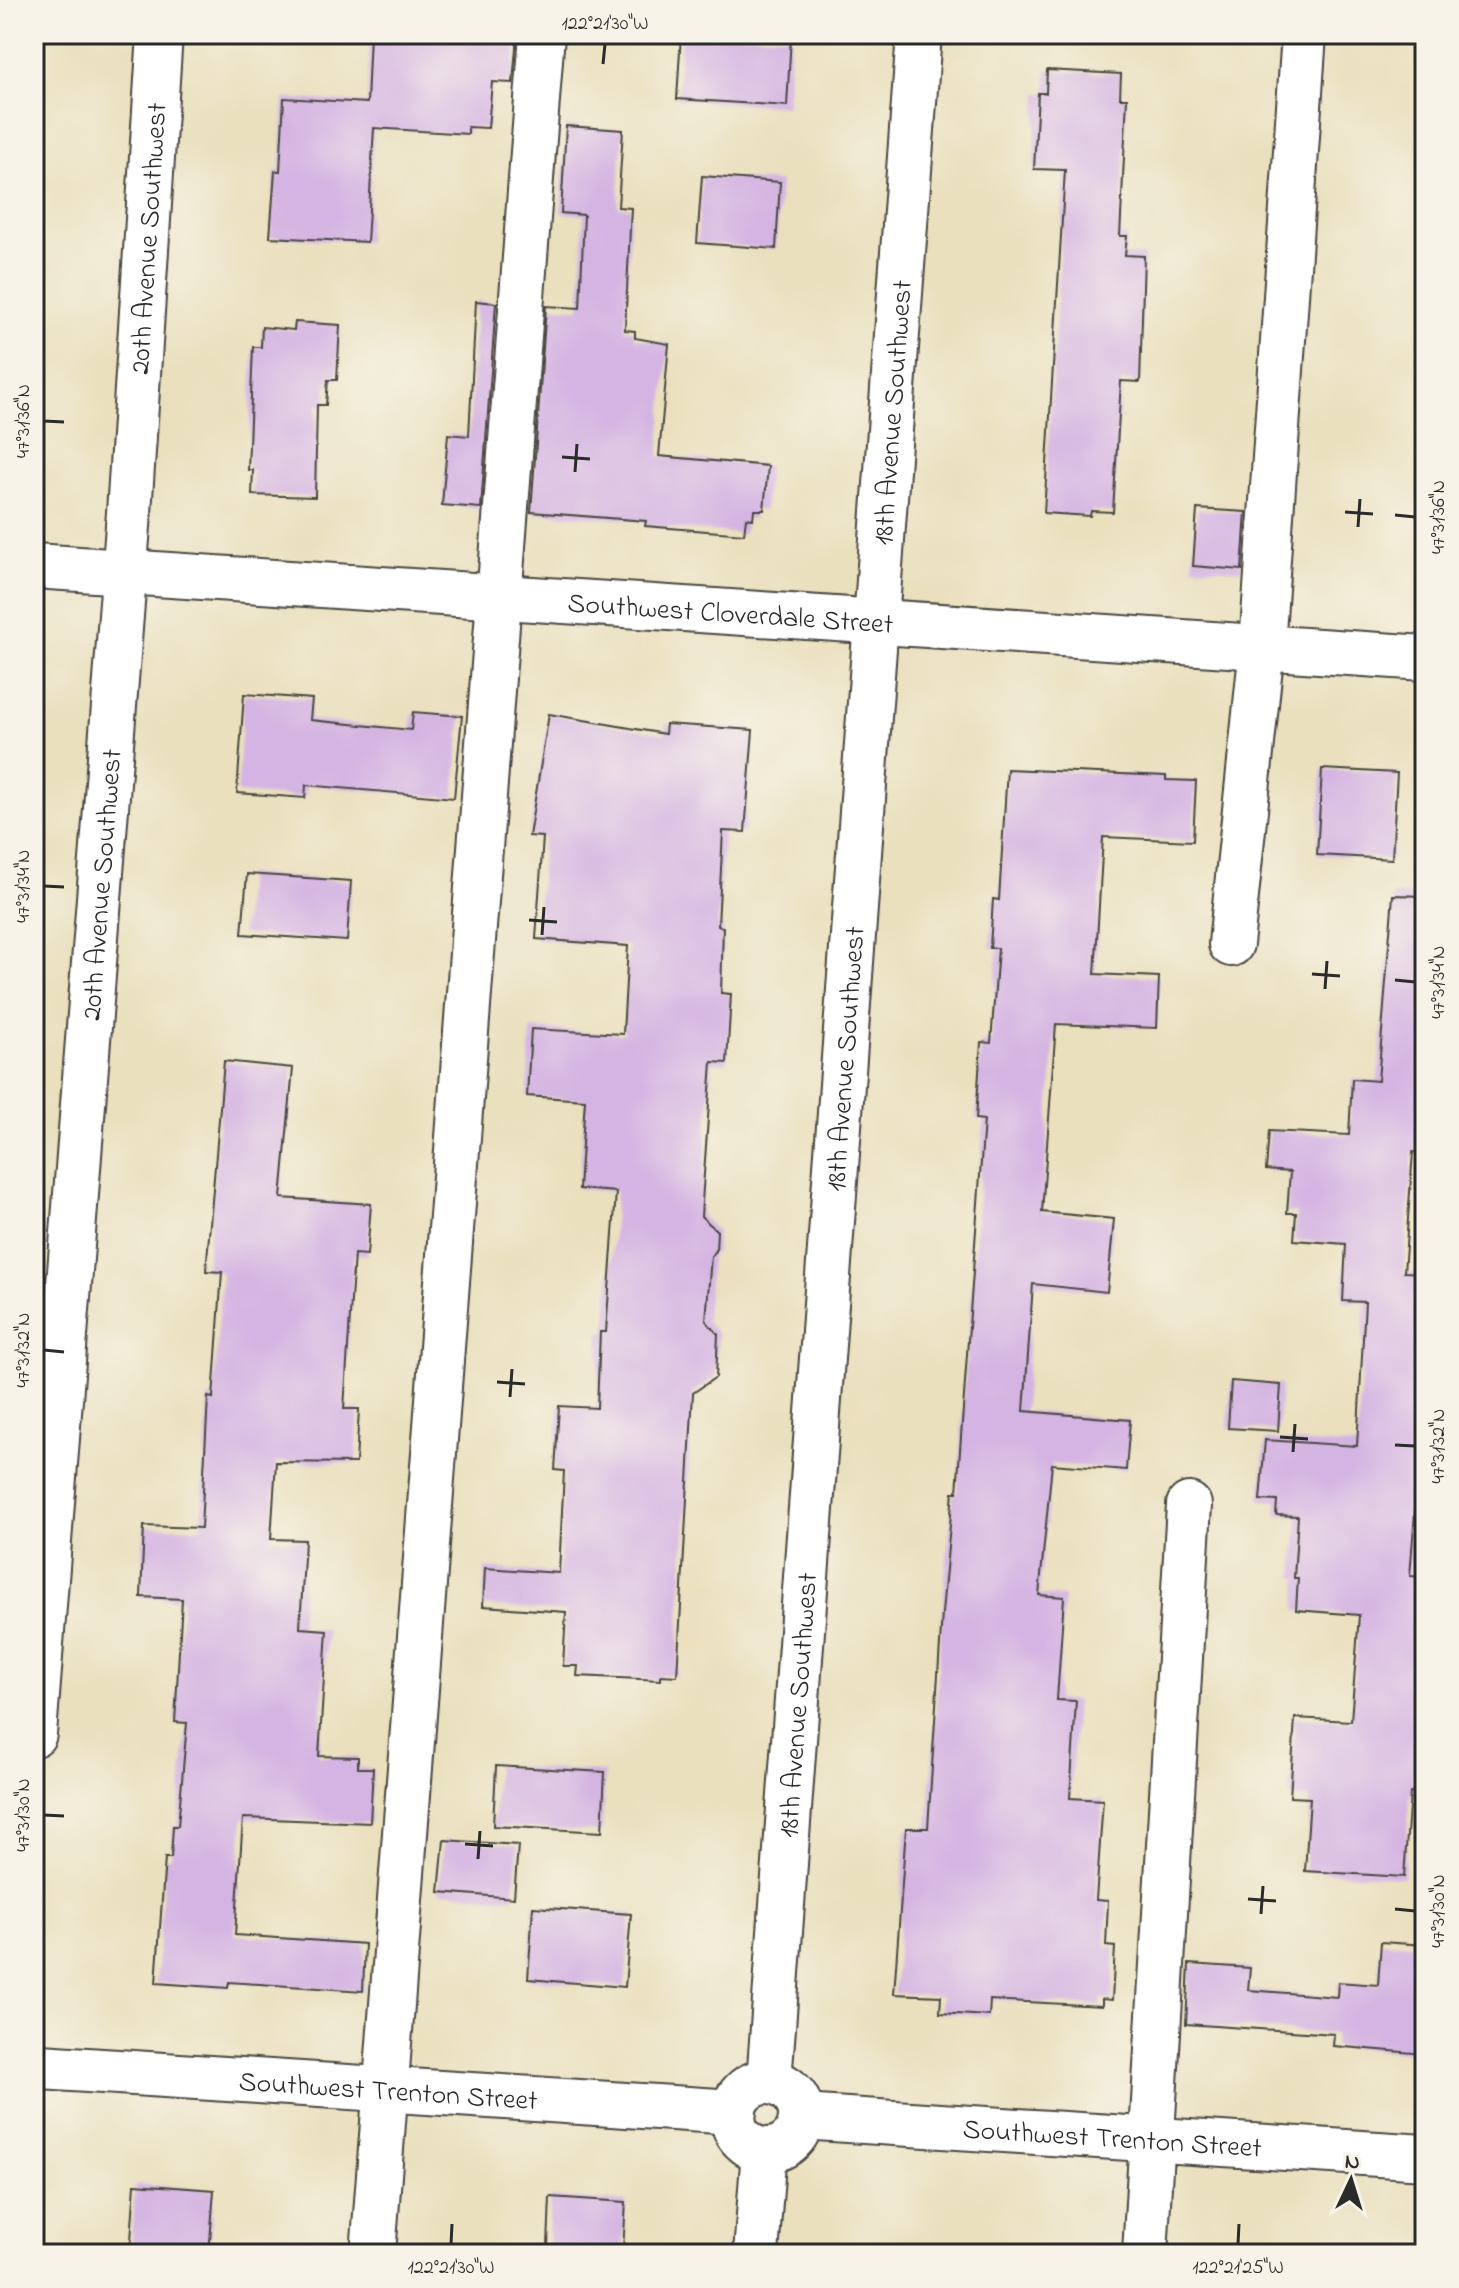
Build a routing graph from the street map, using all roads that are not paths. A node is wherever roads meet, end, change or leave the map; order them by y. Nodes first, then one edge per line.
1 (160, 34) edge
2 (542, 34) edge
3 (919, 34) edge
4 (1304, 34) edge
5 (34, 566) edge
6 (124, 573) junction
7 (501, 599) junction
8 (876, 624) junction
9 (1262, 647) junction
10 (1425, 658) edge
11 (1231, 944) dead end
12 (1189, 1505) dead end
13 (34, 1734) edge
14 (36, 2065) edge
15 (769, 2082) junction
16 (386, 2087) junction
17 (734, 2112) junction
18 (801, 2117) junction
19 (1153, 2138) junction
20 (764, 2150) junction
21 (1425, 2157) edge
22 (373, 2254) edge
23 (756, 2254) edge
24 (1145, 2254) edge

1 - 6 street, 20th Avenue Southwest
2 - 7 street
3 - 8 street, 18th Avenue Southwest
4 - 9 street
5 - 6 street, Southwest Cloverdale Street
6 - 7 street, Southwest Cloverdale Street
6 - 13 street, 20th Avenue Southwest
7 - 8 street, Southwest Cloverdale Street
7 - 16 street
8 - 9 street, Southwest Cloverdale Street
8 - 15 street, 18th Avenue Southwest
9 - 10 street, Southwest Cloverdale Street
9 - 11 street
12 - 19 street
14 - 16 street, Southwest Trenton Street
15 - 17 street
15 - 18 street
16 - 17 street, Southwest Trenton Street
16 - 22 street
17 - 20 street
18 - 19 street, Southwest Trenton Street
18 - 20 street
19 - 21 street, Southwest Trenton Street
19 - 24 street
20 - 23 street

